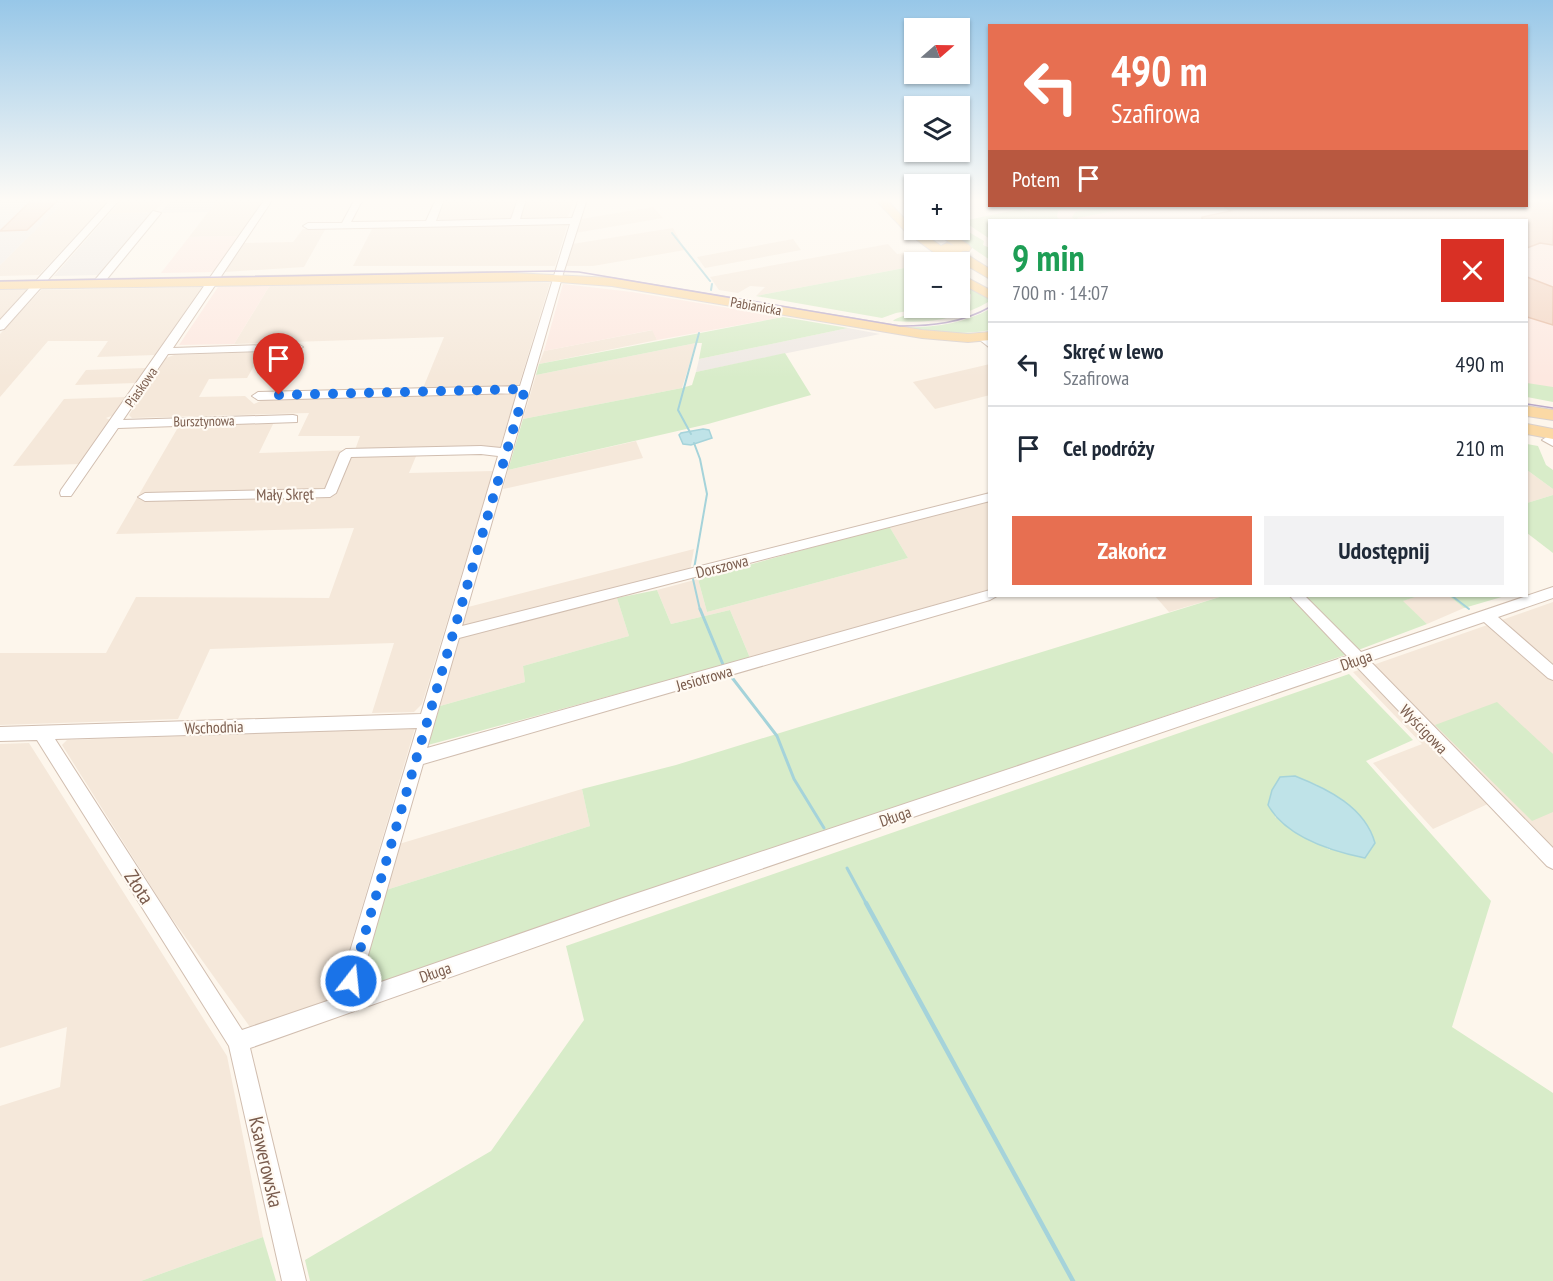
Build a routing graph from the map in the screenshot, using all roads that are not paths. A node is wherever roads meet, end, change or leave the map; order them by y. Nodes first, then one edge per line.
1 (59, 259) edge
2 (118, 259) edge
3 (227, 259) edge
4 (563, 259) edge
5 (963, 259) edge
6 (970, 273) edge
7 (988, 274) edge
8 (557, 277) junction
9 (212, 281) junction
10 (98, 283) junction
11 (39, 284) junction
12 (970, 284) edge
13 (988, 284) edge
14 (0, 285) edge
15 (988, 294) edge
16 (0, 327) edge
17 (988, 337) edge
18 (298, 347) dead end
19 (167, 351) junction
20 (525, 389) junction
21 (258, 396) dead end
22 (1528, 411) edge
23 (1553, 415) edge
24 (1528, 418) edge
25 (293, 419) dead end
26 (1553, 422) edge
27 (115, 424) junction
28 (1528, 429) edge
29 (1528, 436) edge
30 (1552, 439) edge
31 (507, 453) junction
32 (66, 493) dead end
33 (145, 497) dead end
34 (988, 498) edge
35 (1553, 592) edge
36 (988, 597) edge
37 (1298, 597) edge
38 (1485, 614) junction
39 (453, 634) junction
40 (1359, 659) junction
41 (1553, 674) edge
42 (428, 720) junction
43 (40, 732) junction
44 (0, 734) edge
45 (417, 758) junction
46 (1553, 860) edge
47 (344, 1004) junction
48 (238, 1042) junction
49 (294, 1281) edge

1 - 11 street
2 - 10 street
3 - 9 street, Piaskowa
4 - 8 street
5 - 7 main road
6 - 13 main road
8 - 9 main road, Pabianicka
8 - 17 main road, Pabianicka
8 - 20 street
9 - 10 main road, Pabianicka
9 - 19 street, Piaskowa
10 - 11 main road, Pabianicka
11 - 14 main road, Pabianicka
11 - 16 street
12 - 15 main road
18 - 19 street
19 - 27 street, Piaskowa
20 - 21 street
20 - 31 street
22 - 23 main road
24 - 26 main road
25 - 27 street, Bursztynowa
27 - 32 street, Piaskowa
28 - 30 main road
29 - 30 main road
31 - 33 street, Mały Skręt
31 - 39 street
34 - 39 street, Dorszowa
35 - 38 street, Długa
36 - 45 street, Jesiotrowa
37 - 40 street, Wyścigowa
38 - 40 street, Długa
38 - 41 street
39 - 42 street
40 - 46 street, Wyścigowa
40 - 47 street, Długa
42 - 43 street, Wschodnia
42 - 45 street
43 - 44 street, Wschodnia
43 - 48 street, Złota
45 - 47 street
47 - 48 street, Długa
48 - 49 street, Ksawerowska

